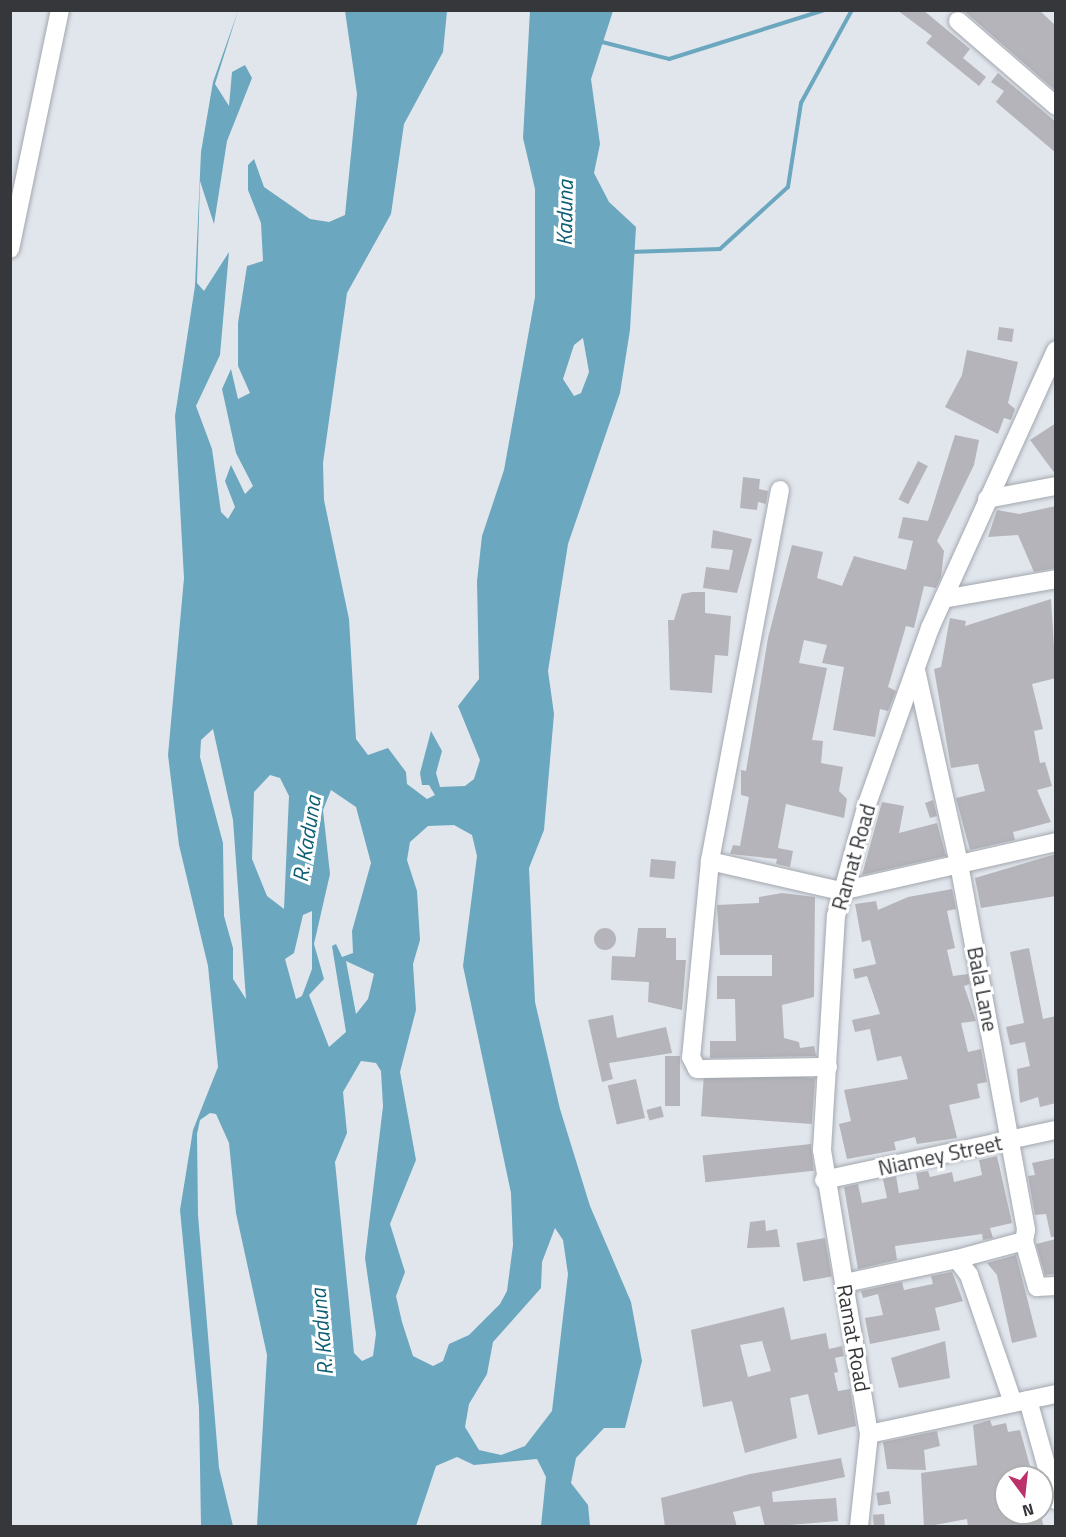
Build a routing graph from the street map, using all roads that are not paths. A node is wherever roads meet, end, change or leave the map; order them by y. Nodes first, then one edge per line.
1 (60, 10) edge
2 (958, 21) dead end
3 (1056, 106) edge
4 (10, 249) edge
5 (1056, 350) edge
6 (1056, 486) edge
7 (780, 490) dead end
8 (987, 499) junction
9 (1056, 579) edge
10 (943, 598) junction
11 (916, 670) junction
12 (1056, 842) edge
13 (710, 861) junction
14 (959, 864) junction
15 (841, 891) junction
16 (828, 1067) junction
17 (1056, 1130) edge
18 (1012, 1140) junction
19 (824, 1180) junction
20 (1024, 1241) junction
21 (957, 1259) junction
22 (845, 1283) junction
23 (1056, 1286) edge
24 (1056, 1394) edge
25 (1021, 1401) junction
26 (869, 1434) junction
27 (1056, 1500) edge
28 (859, 1527) edge

1 - 4 street
2 - 3 street
5 - 8 street, Ramat Road
6 - 8 street
7 - 13 street
8 - 10 street, Ramat Road
9 - 10 street
10 - 11 street, Ramat Road
11 - 14 street, Bala Lane
11 - 15 street, Ramat Road
12 - 14 street
13 - 15 street
13 - 16 street
14 - 15 street
14 - 18 street, Bala Lane
15 - 16 street, Ramat Road
16 - 19 street, Ramat Road
17 - 18 street, Niamey Street
18 - 19 street, Niamey Street
18 - 20 street, Bala Lane
19 - 22 street, Ramat Road
20 - 21 street
20 - 23 street, Bala Lane
21 - 22 street
21 - 25 street
22 - 26 street, Ramat Road
24 - 25 street
25 - 26 street
25 - 27 street
26 - 28 street, Ramat Road

